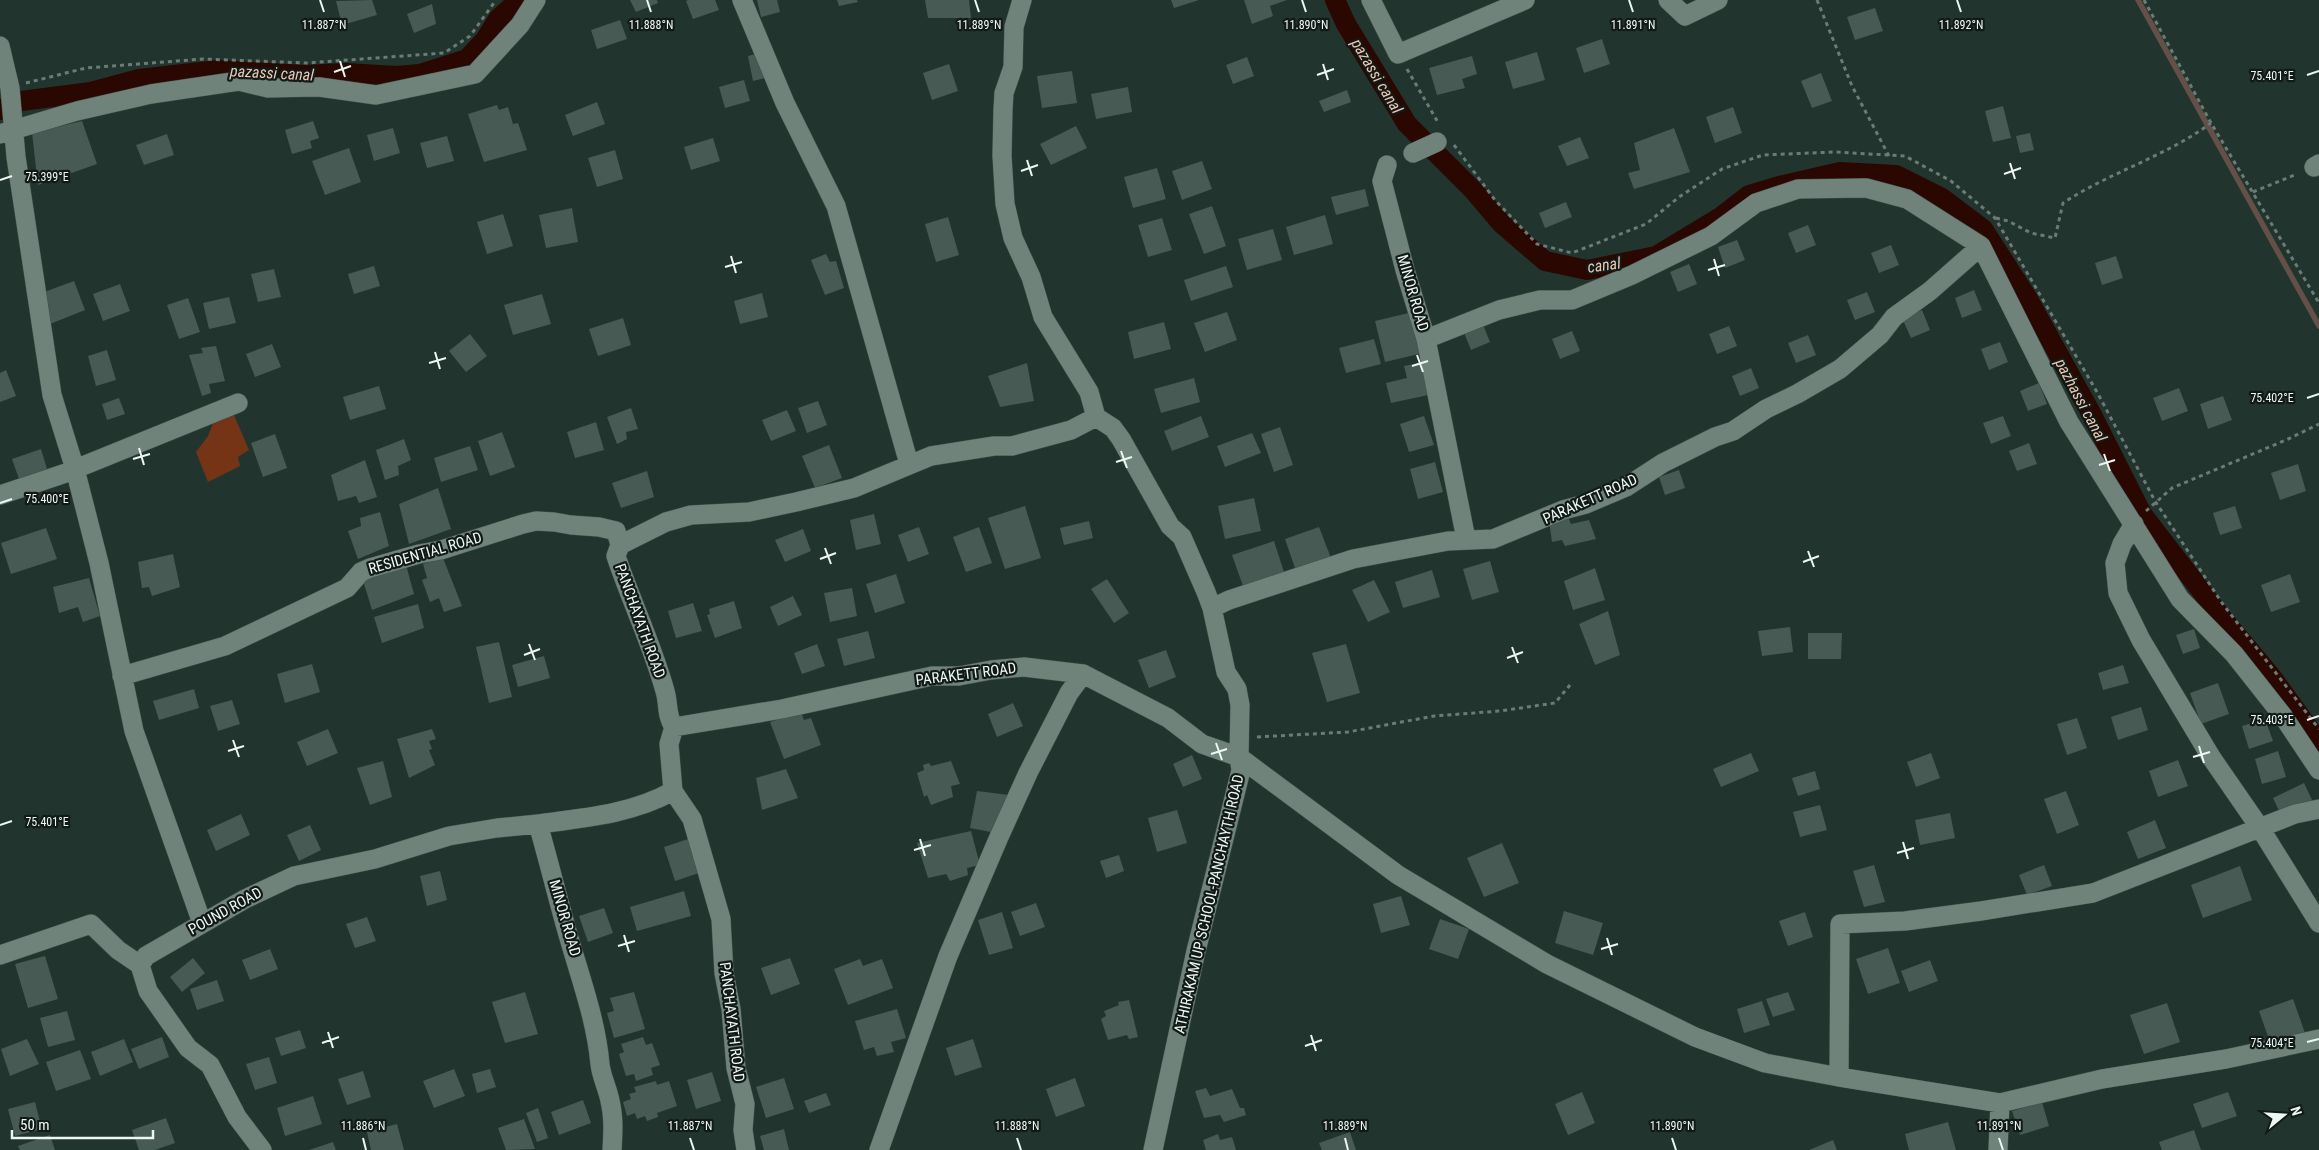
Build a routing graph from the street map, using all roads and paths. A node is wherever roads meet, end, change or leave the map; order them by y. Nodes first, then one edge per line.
1 (496, 0) edge
2 (536, 0) edge
3 (742, 0) edge
4 (1022, 0) edge
5 (1371, 0) edge
6 (1525, 0) edge
7 (1668, 0) edge
8 (1718, 0) edge
9 (1817, 0) edge
10 (2144, 0) edge
11 (0, 46) edge
12 (1398, 54) junction
13 (5, 77) edge
14 (2211, 123) junction
15 (9, 131) edge
16 (1443, 135) junction
17 (1413, 153) dead end
18 (1889, 156) junction
19 (1387, 165) dead end
20 (2317, 165) edge
21 (2252, 192) junction
22 (1995, 218) junction
23 (1981, 246) junction
24 (2319, 303) edge
25 (1426, 339) junction
26 (238, 403) dead end
27 (1096, 417) junction
28 (2319, 424) edge
29 (909, 464) junction
30 (76, 469) junction
31 (0, 495) edge
32 (2155, 502) junction
33 (2134, 524) junction
34 (1466, 539) junction
35 (620, 545) junction
36 (1212, 608) junction
37 (1083, 674) junction
38 (122, 676) junction
39 (1570, 685) dead end
40 (674, 727) junction
41 (2319, 729) edge
42 (1239, 737) junction
43 (1239, 757) junction
44 (2319, 770) edge
45 (673, 791) junction
46 (2319, 809) edge
47 (538, 824) junction
48 (2260, 828) junction
49 (202, 923) junction
50 (2319, 923) edge
51 (0, 955) edge
52 (140, 965) junction
53 (2319, 1039) edge
54 (1839, 1077) junction
55 (2000, 1103) junction
56 (262, 1150) edge
57 (612, 1150) edge
58 (746, 1150) edge
59 (879, 1150) edge
60 (1154, 1150) edge
61 (1998, 1150) edge

1 - 13 path
2 - 15 street
3 - 29 street
4 - 27 street
5 - 12 street
6 - 12 street
7 - 8 street
9 - 18 path
10 - 14 path
11 - 13 street
12 - 16 path
13 - 15 street
14 - 21 path
14 - 22 path
15 - 30 street
16 - 17 street
16 - 18 path
18 - 22 path
19 - 25 street, MINOR ROAD
20 - 21 path
21 - 24 path
22 - 32 path
23 - 25 street
23 - 33 street
23 - 34 street, PARAKETT ROAD
25 - 34 street, MINOR ROAD
26 - 30 street
27 - 29 street, PANCHAYATH ROAD
27 - 36 street, ATHIRAKAM UP SCHOOL-PANCHAYTH ROAD
28 - 32 path
29 - 35 street, PANCHAYATH ROAD
30 - 31 street
30 - 38 street
32 - 41 path
33 - 44 street
33 - 48 street
34 - 36 street, PARAKETT ROAD
35 - 38 street, RESIDENTIAL ROAD
35 - 40 street, PANCHAYATH ROAD
36 - 42 street, ATHIRAKAM UP SCHOOL-PANCHAYTH ROAD
37 - 40 street, PARAKETT ROAD
37 - 43 street, PARAKETT ROAD
37 - 59 street
38 - 49 street
39 - 42 path
40 - 45 street, PANCHAYATH ROAD
42 - 43 street, ATHIRAKAM UP SCHOOL-PANCHAYTH ROAD
43 - 54 street, PARAKETT ROAD
43 - 60 street, ATHIRAKAM UP SCHOOL-PANCHAYTH ROAD
45 - 47 street
45 - 58 street, PANCHAYATH ROAD
46 - 48 street
47 - 49 street, POUND ROAD
47 - 57 street, MINOR ROAD
48 - 50 street
48 - 54 street
49 - 52 street, POUND ROAD
51 - 52 street
52 - 56 street
53 - 55 street
54 - 55 street, PARAKETT ROAD
55 - 61 street

